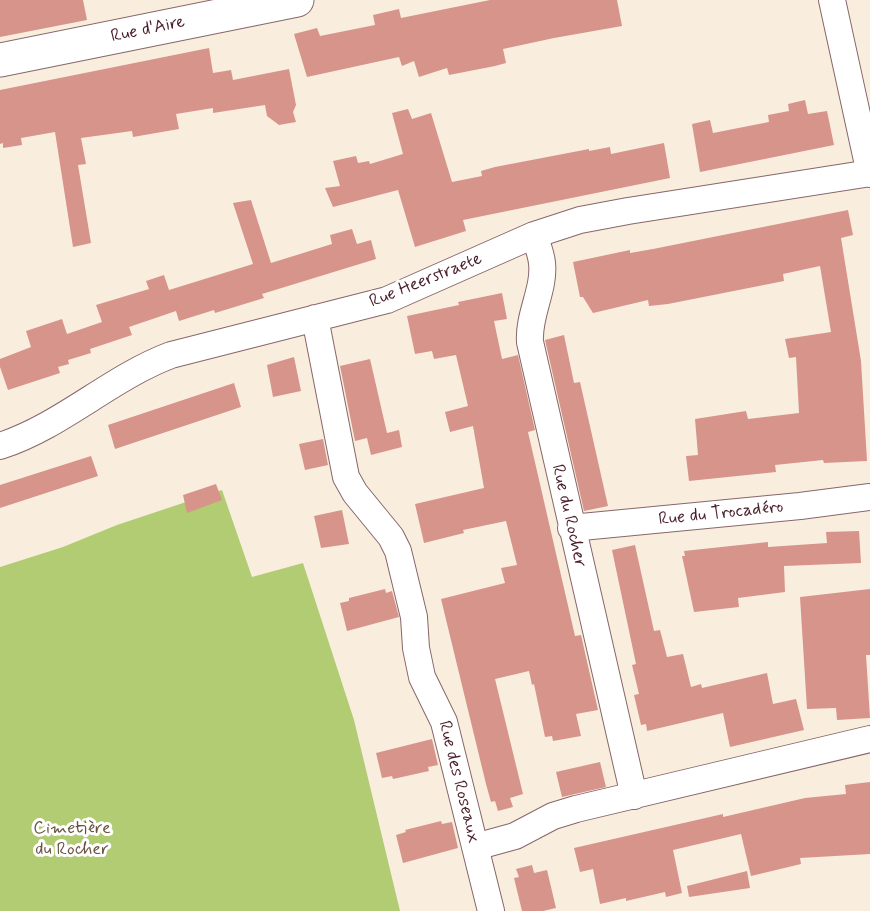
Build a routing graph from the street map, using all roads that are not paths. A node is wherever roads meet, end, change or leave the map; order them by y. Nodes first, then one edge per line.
1 (297, 0) edge
2 (832, 0) edge
3 (0, 60) edge
4 (870, 174) edge
5 (534, 235) junction
6 (315, 318) junction
7 (0, 446) edge
8 (870, 497) edge
9 (571, 528) junction
10 (870, 739) edge
11 (634, 796) junction
12 (475, 847) junction
13 (491, 911) edge

1 - 3 main road, Rue d'Aire
2 - 4 street
4 - 5 street, Rue Heerstraete
5 - 6 street, Rue Heerstraete
5 - 9 street, Rue du Rocher
6 - 7 street, Rue Heerstraete
6 - 12 street, Rue des Roseaux
8 - 9 street, Rue du Trocadéro
9 - 11 street, Rue du Rocher
10 - 11 street
11 - 12 street
12 - 13 street, Rue des Roseaux

